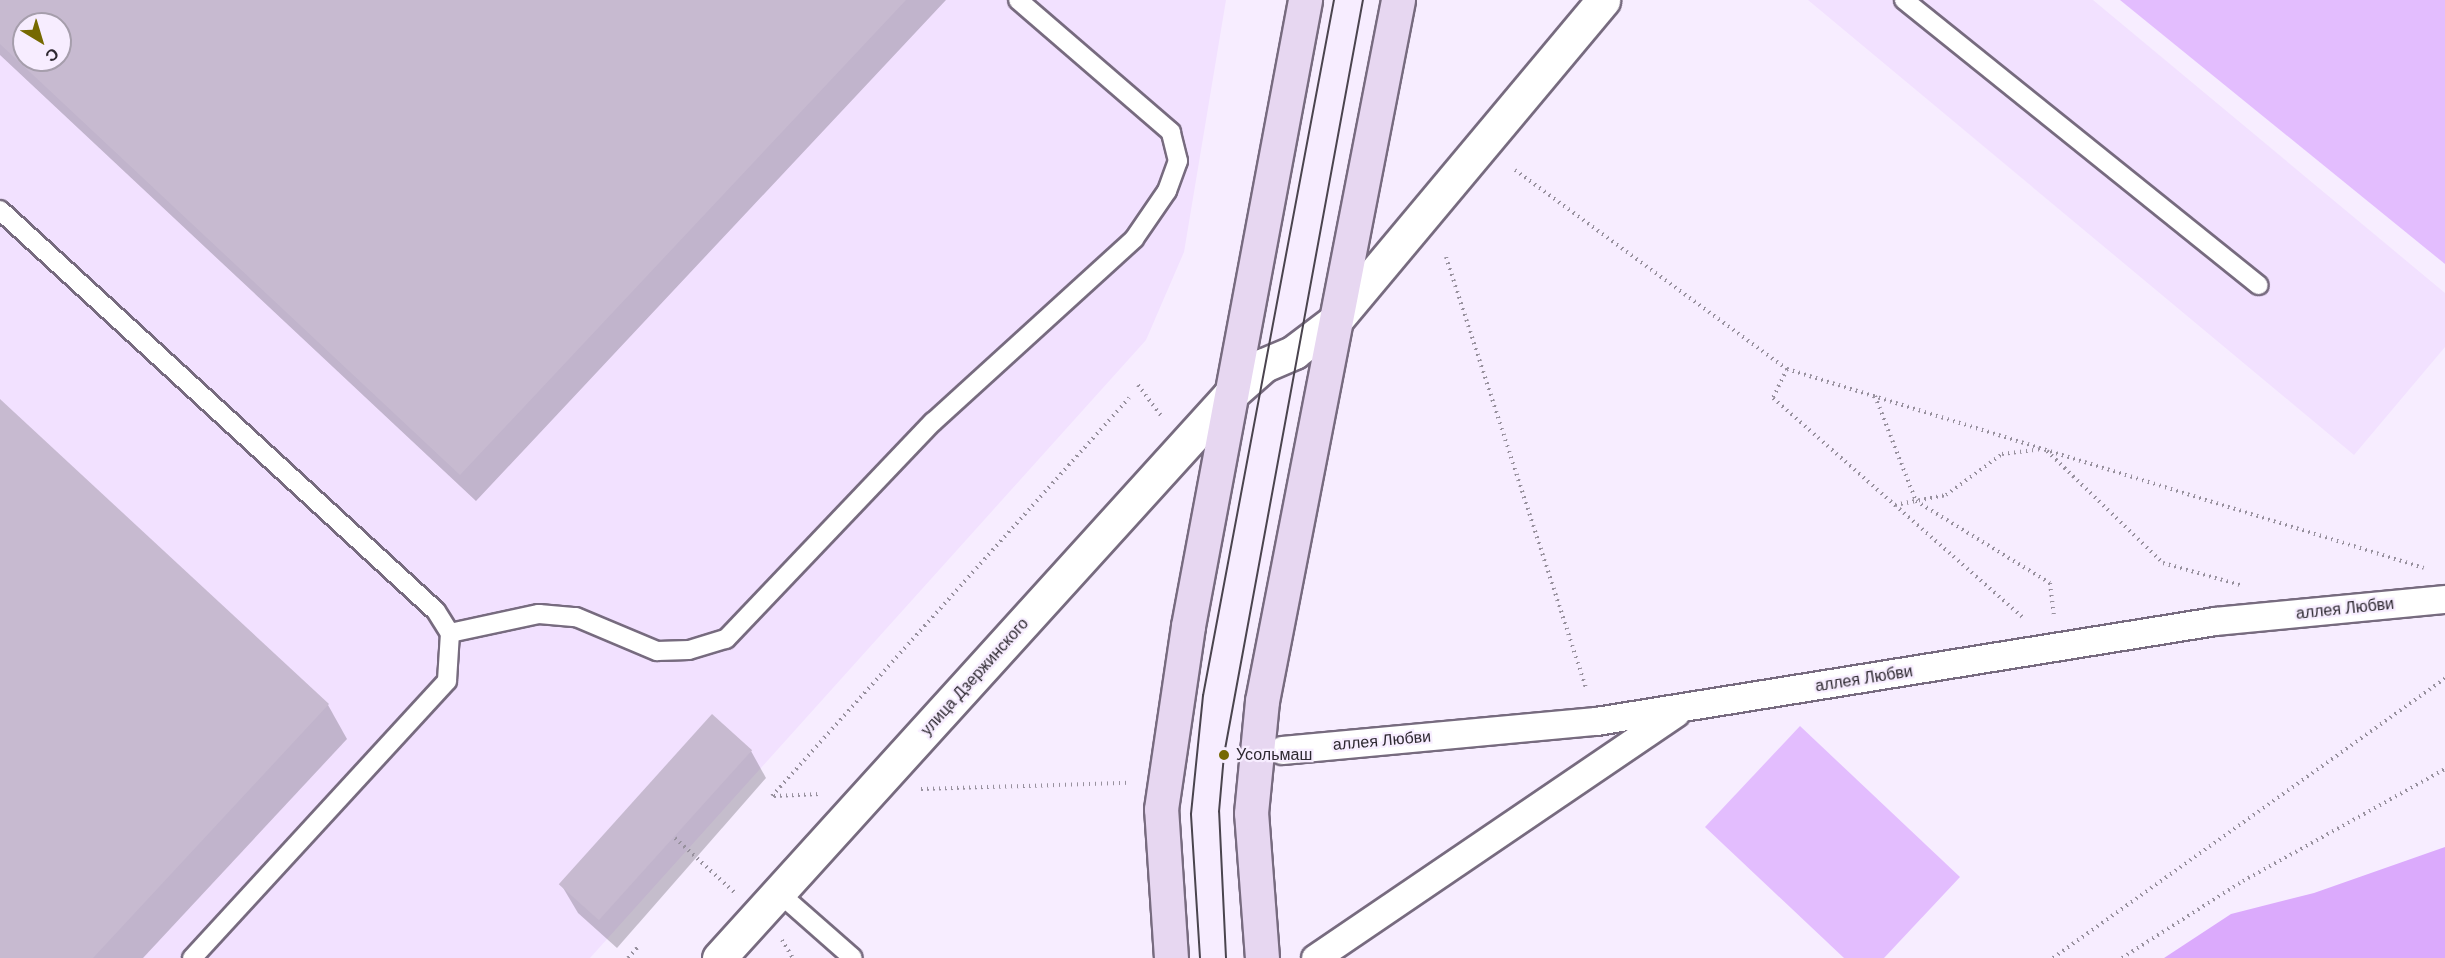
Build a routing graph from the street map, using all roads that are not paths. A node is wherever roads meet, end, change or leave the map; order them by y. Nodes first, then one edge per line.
1 (1018, 0) edge
2 (1305, 0) edge
3 (1398, 0) edge
4 (1603, 0) edge
5 (1904, 0) edge
6 (0, 210) edge
7 (2259, 285) dead end
8 (1335, 321) junction
9 (1229, 396) junction
10 (2445, 599) edge
11 (450, 633) junction
12 (1682, 709) junction
13 (1282, 750) dead end
14 (779, 893) junction
15 (192, 958) edge
16 (719, 958) edge
17 (853, 958) edge
18 (1172, 958) edge
19 (1263, 958) edge
20 (1315, 958) edge

1 - 11 lane
2 - 9 main road
3 - 8 main road
4 - 8 street, улица Дзержинского
5 - 7 lane
6 - 11 lane
8 - 9 street, улица Дзержинского
8 - 19 main road
9 - 14 street, улица Дзержинского
9 - 18 main road
10 - 12 street, аллея Любви
11 - 15 lane
12 - 13 street, аллея Любви
12 - 20 street
14 - 16 street, улица Дзержинского
14 - 17 lane

